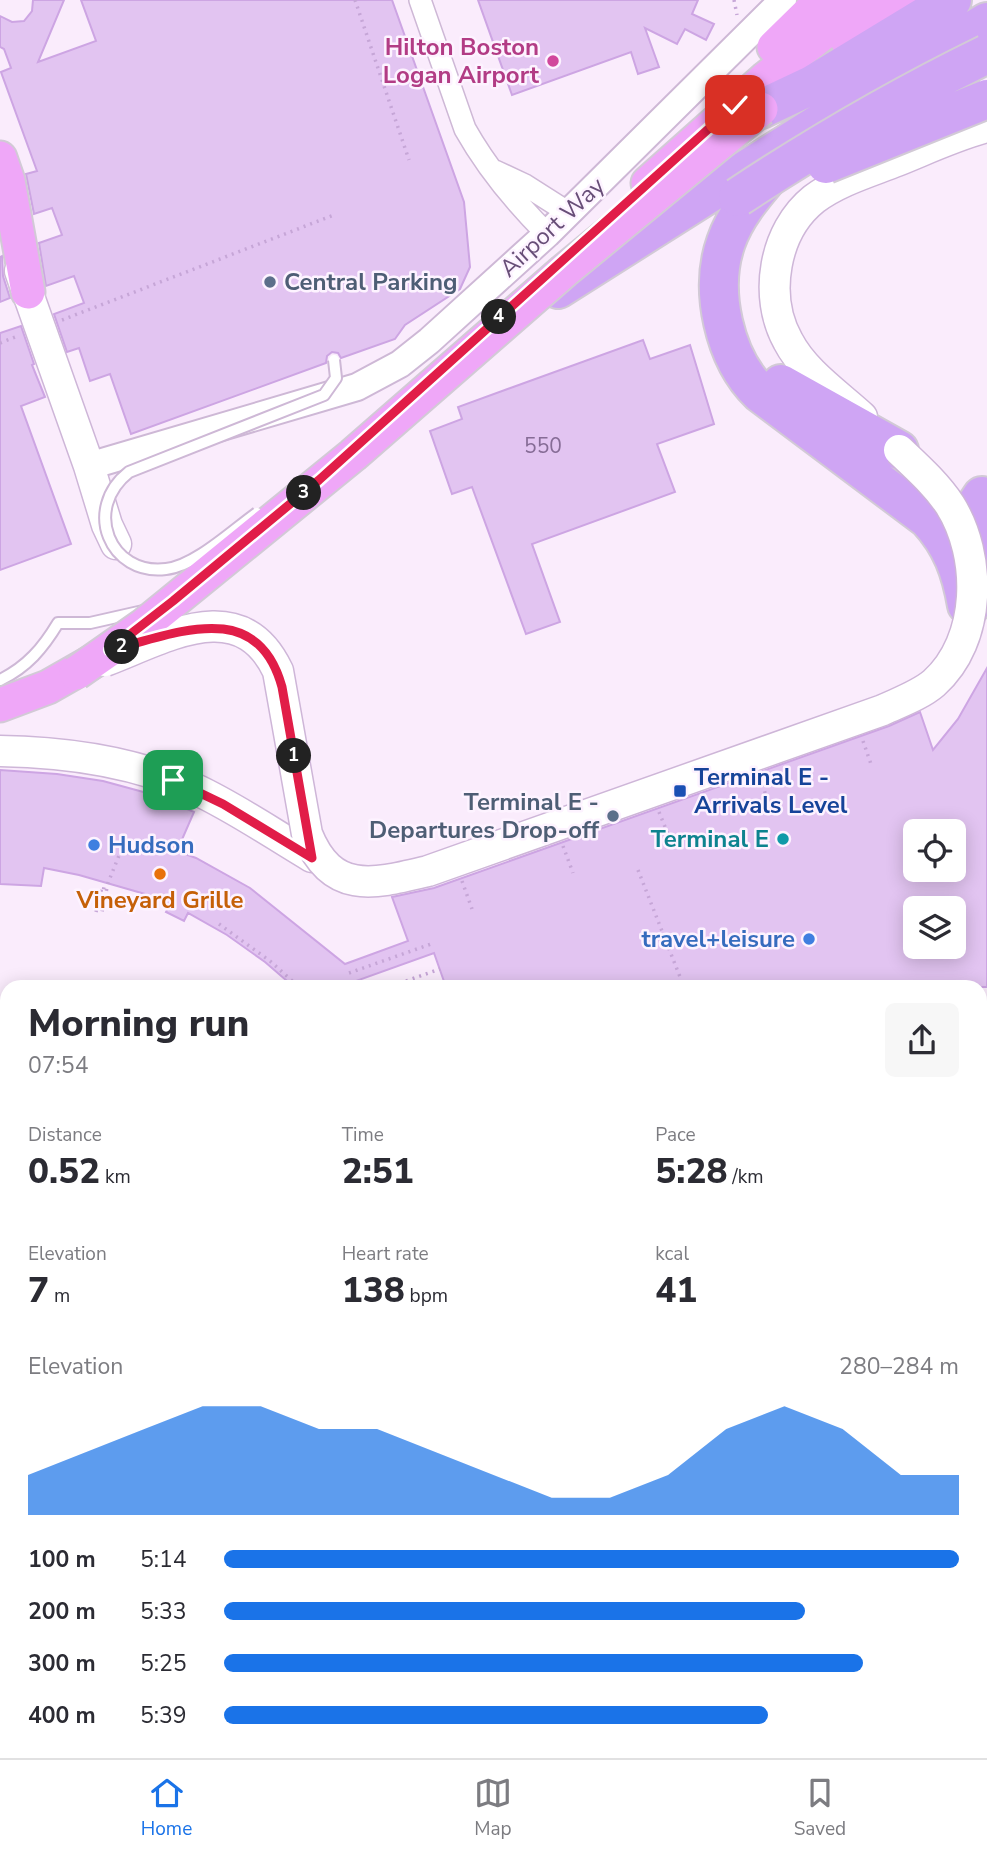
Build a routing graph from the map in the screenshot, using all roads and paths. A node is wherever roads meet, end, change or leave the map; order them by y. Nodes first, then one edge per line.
1 (355, 0) edge
2 (420, 0) edge
3 (783, 0) edge
4 (822, 0) edge
5 (865, 0) edge
6 (951, 0) edge
7 (907, 12) edge
8 (987, 22) edge
9 (987, 54) edge
10 (987, 99) edge
11 (761, 109) joint
12 (817, 125) junction
13 (987, 127) edge
14 (688, 147) junction
15 (0, 158) edge
16 (409, 160) dead end
17 (490, 168) junction
18 (738, 197) junction
19 (569, 213) junction
20 (334, 215) dead end
21 (0, 218) edge
22 (547, 234) junction
23 (28, 292) junction
24 (51, 324) dead end
25 (26, 333) dead end
26 (0, 343) edge
27 (460, 343) junction
28 (735, 355) junction
29 (334, 360) dead end
30 (899, 450) junction
31 (353, 455) junction
32 (89, 466) junction
33 (984, 488) edge
34 (289, 498) junction
35 (928, 519) junction
36 (987, 538) edge
37 (168, 605) junction
38 (969, 609) junction
39 (110, 650) junction
40 (76, 673) junction
41 (0, 680) edge
42 (0, 705) edge
43 (0, 751) edge
44 (653, 798) junction
45 (558, 831) junction
46 (670, 839) dead end
47 (124, 843) dead end
48 (312, 858) junction
49 (457, 866) junction
50 (638, 870) dead end
51 (573, 873) dead end
52 (472, 909) dead end
53 (96, 912) dead end
54 (219, 924) dead end
55 (431, 944) dead end
56 (440, 969) dead end
57 (349, 973) dead end
58 (291, 980) edge
59 (409, 980) edge
60 (681, 980) edge

1 - 16 path
2 - 17 street
3 - 19 street, Airport Way
4 - 14 main road
5 - 14 main road
6 - 7 highway
7 - 11 highway
8 - 12 highway
9 - 18 highway, bridge
10 - 18 highway, bridge
11 - 27 main road, bridge
12 - 27 highway
12 - 28 highway
13 - 30 main road
14 - 27 main road
15 - 23 main road
17 - 19 street
17 - 22 street
18 - 27 highway, bridge
19 - 22 street, Airport Way
20 - 24 path
21 - 23 main road
22 - 27 street, Airport Way
23 - 32 main road
25 - 26 path
27 - 31 main road, bridge
27 - 32 street, Airport Way
27 - 34 main road
28 - 30 highway
28 - 35 highway
29 - 34 lane, bridge
30 - 38 main road, bridge
31 - 34 lane, bridge
31 - 40 main road, bridge
32 - 34 main road
33 - 35 highway
33 - 38 main road
34 - 37 main road
35 - 38 highway
36 - 38 highway, bridge
37 - 39 main road
37 - 41 lane
38 - 40 main road, bridge
38 - 44 main road
39 - 42 main road
39 - 48 main road
40 - 42 main road
43 - 48 main road
44 - 45 main road
44 - 46 path
45 - 49 main road
45 - 51 path
47 - 53 path
48 - 49 main road
49 - 52 path
50 - 60 path
54 - 58 path
55 - 57 path
56 - 59 path

